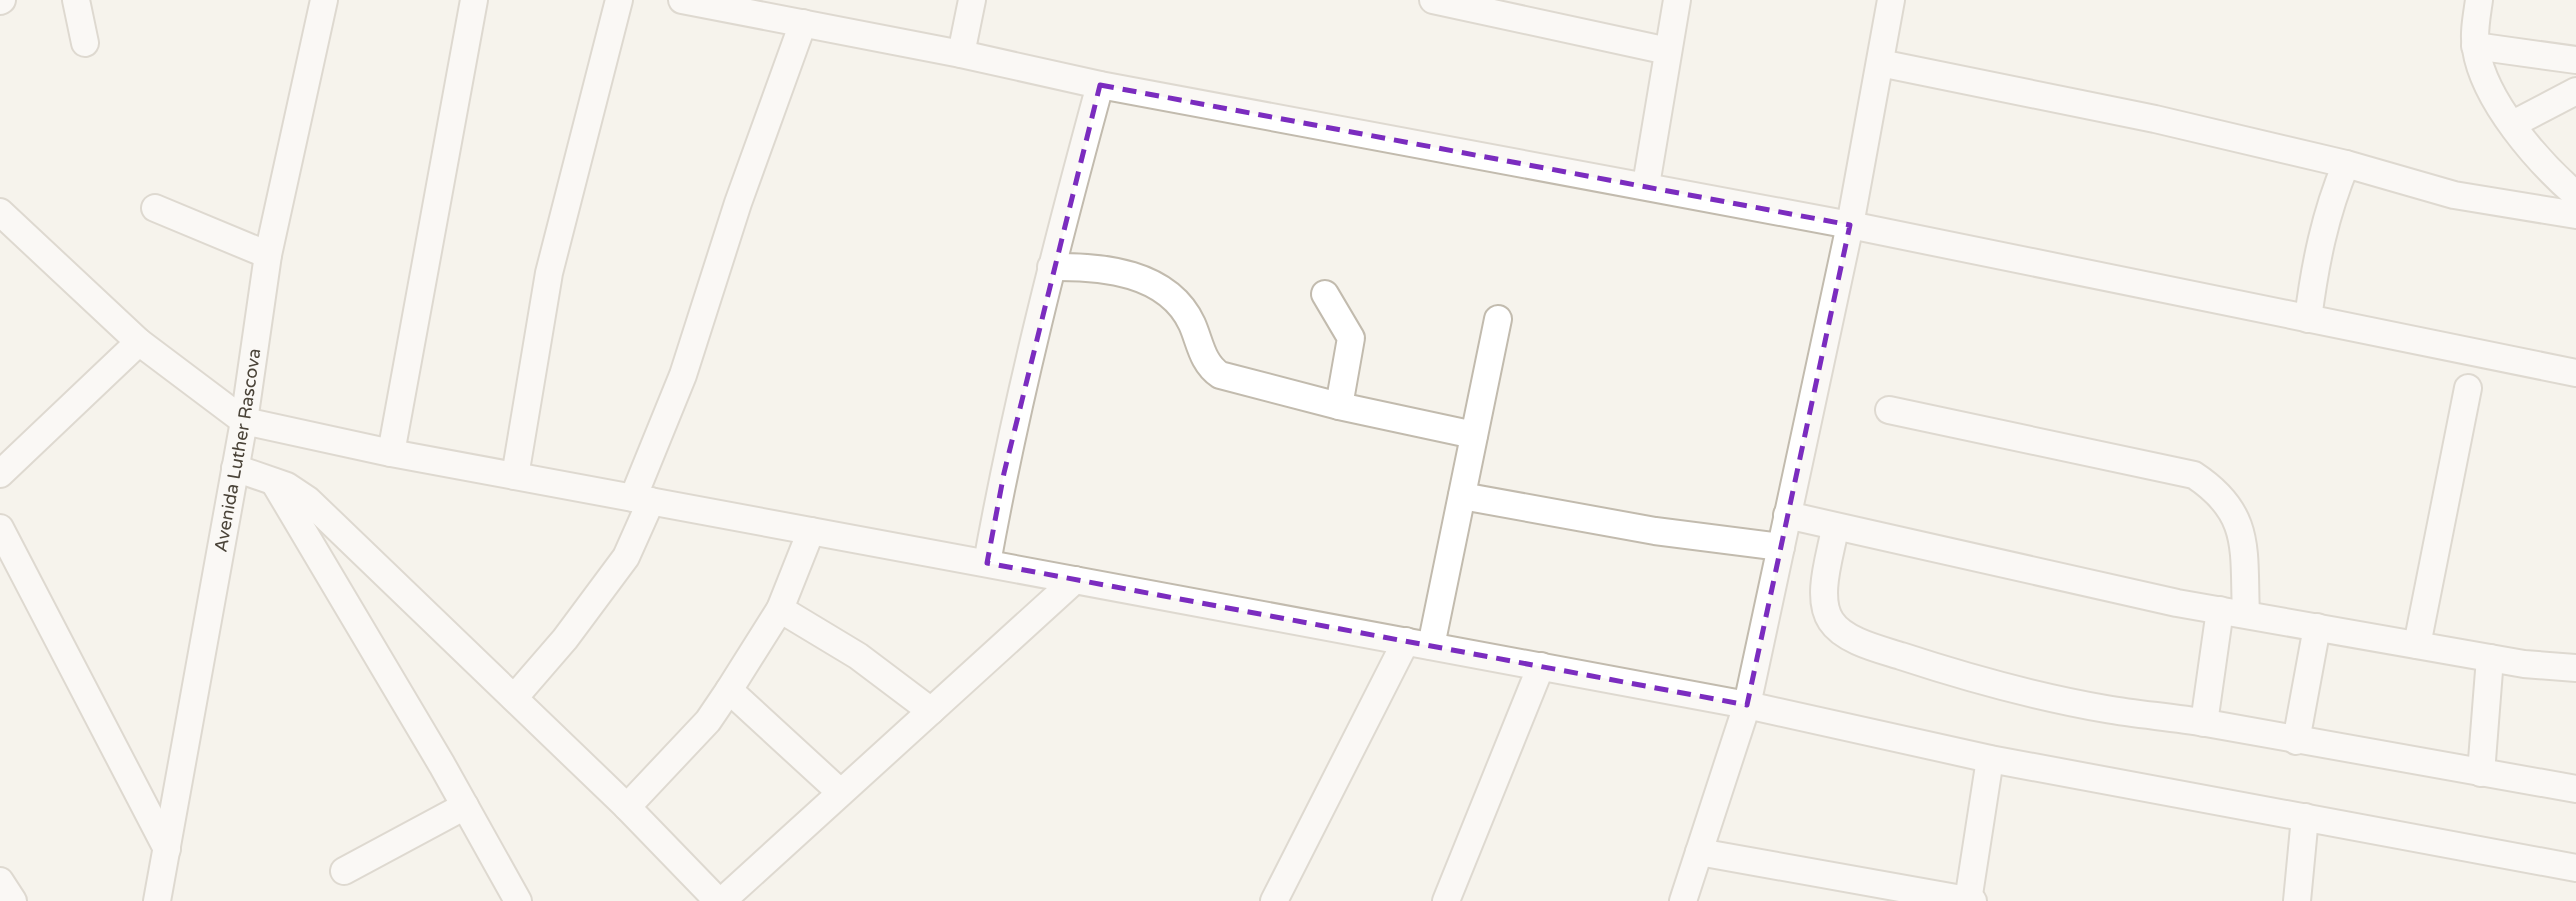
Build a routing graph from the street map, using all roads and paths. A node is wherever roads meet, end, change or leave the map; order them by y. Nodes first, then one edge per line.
1 (76, 0) edge
2 (324, 0) edge
3 (474, 0) edge
4 (619, 0) edge
5 (682, 0) edge
6 (972, 0) edge
7 (1433, 0) edge
8 (1677, 0) edge
9 (1891, 0) edge
10 (2479, 0) edge
11 (803, 23) junction
12 (85, 43) dead end
13 (2475, 47) junction
14 (1668, 51) junction
15 (961, 54) junction
16 (2576, 60) edge
17 (1880, 63) junction
18 (1100, 85) junction
19 (2576, 91) edge
20 (2512, 124) junction
21 (2346, 164) junction
22 (1646, 185) junction
23 (2571, 186) edge
24 (155, 208) dead end
25 (0, 212) edge
26 (2576, 215) edge
27 (1850, 225) junction
28 (268, 255) junction
29 (1051, 267) junction
30 (1325, 294) dead end
31 (1498, 318) dead end
32 (2308, 319) junction
33 (139, 342) junction
34 (2576, 373) edge
35 (2468, 388) dead end
36 (1339, 406) junction
37 (1889, 410) dead end
38 (244, 421) junction
39 (1475, 435) junction
40 (391, 453) junction
41 (235, 468) junction
42 (0, 474) edge
43 (515, 477) junction
44 (272, 479) junction
45 (1462, 496) junction
46 (642, 500) junction
47 (1787, 515) junction
48 (0, 528) edge
49 (1835, 528) junction
50 (811, 531) junction
51 (1780, 547) junction
52 (987, 564) junction
53 (1075, 580) junction
54 (780, 609) junction
55 (2233, 612) junction
56 (2318, 627) junction
57 (1406, 641) junction
58 (2417, 645) junction
59 (1432, 646) junction
60 (2490, 658) junction
61 (1541, 666) junction
62 (2576, 668) edge
63 (729, 690) junction
64 (514, 698) junction
65 (1747, 705) junction
66 (931, 711) junction
67 (2204, 723) junction
68 (2296, 741) junction
69 (1990, 759) junction
70 (2481, 773) junction
71 (2576, 789) edge
72 (840, 792) junction
73 (465, 806) junction
74 (627, 807) junction
75 (2305, 817) junction
76 (167, 849) junction
77 (1699, 852) junction
78 (2576, 868) edge
79 (344, 871) dead end
80 (0, 881) edge
81 (13, 901) edge
82 (157, 901) edge
83 (518, 901) edge
84 (720, 901) edge
85 (1274, 901) edge
86 (1446, 901) edge
87 (1683, 901) edge
88 (1969, 901) edge
89 (2297, 901) edge

1 - 12 street
2 - 28 street, Avenida Luther Rascova
3 - 40 street
4 - 43 street
5 - 11 street
6 - 15 street
7 - 14 street
8 - 14 street
9 - 17 street
10 - 13 street
11 - 15 street
11 - 46 street
13 - 16 street
13 - 20 street
14 - 22 street
15 - 18 street
17 - 21 street
17 - 27 street
18 - 22 street
18 - 29 street
19 - 20 street
20 - 23 street
21 - 26 street
21 - 32 street
22 - 27 street
24 - 28 street
25 - 33 street
27 - 32 street
27 - 47 street
28 - 38 street, Avenida Luther Rascova
29 - 36 street
29 - 52 street
30 - 36 street
31 - 39 street
32 - 34 street
33 - 38 street
33 - 42 street
35 - 58 street
36 - 39 street
37 - 55 street
38 - 40 street
38 - 41 street, Avenida Luther Rascova
39 - 45 street
40 - 43 street
41 - 44 street
41 - 76 street, Avenida Luther Rascova
43 - 46 street
44 - 64 street
44 - 73 street
45 - 51 street
45 - 59 street
46 - 50 street
46 - 64 street
47 - 49 street
47 - 51 street
48 - 76 street
49 - 55 street
49 - 67 street
50 - 52 street
50 - 54 street
51 - 65 street
52 - 53 street
53 - 57 street
53 - 66 street
54 - 63 street
54 - 66 street
55 - 56 street
55 - 67 street
56 - 58 street
56 - 68 street
57 - 59 street
57 - 85 street
58 - 60 street
59 - 61 street
60 - 62 street
60 - 70 street
61 - 65 street
61 - 86 street
63 - 72 street
63 - 74 street
64 - 74 street
65 - 69 street
65 - 77 street
66 - 72 street
67 - 68 street
68 - 70 street
69 - 75 street
69 - 88 street
70 - 71 street
72 - 84 street
73 - 79 street
73 - 83 street
74 - 84 street
75 - 78 street
75 - 89 street
76 - 82 street, Avenida Luther Rascova
77 - 87 street
77 - 88 street
80 - 81 street

